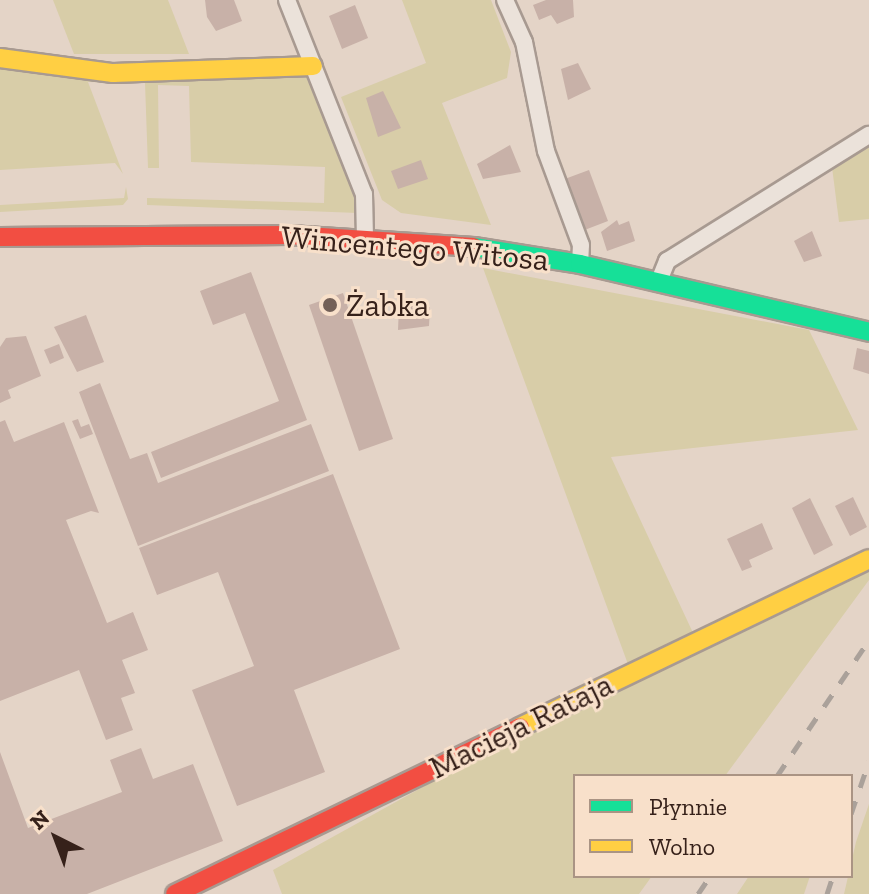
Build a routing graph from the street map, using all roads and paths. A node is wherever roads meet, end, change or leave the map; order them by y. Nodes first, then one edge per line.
1 (287, 0) edge
2 (505, 0) edge
3 (0, 58) edge
4 (313, 66) junction
5 (869, 135) edge
6 (0, 237) edge
7 (365, 237) junction
8 (580, 264) junction
9 (659, 281) junction
10 (869, 332) edge
11 (869, 559) edge
12 (175, 894) edge

1 - 4 street
2 - 8 street
3 - 4 street
4 - 7 street
5 - 9 street
6 - 7 street, Wincentego Witosa
7 - 8 street, Wincentego Witosa
8 - 9 street, Wincentego Witosa
9 - 10 street, Wincentego Witosa
11 - 12 street, Macieja Rataja

